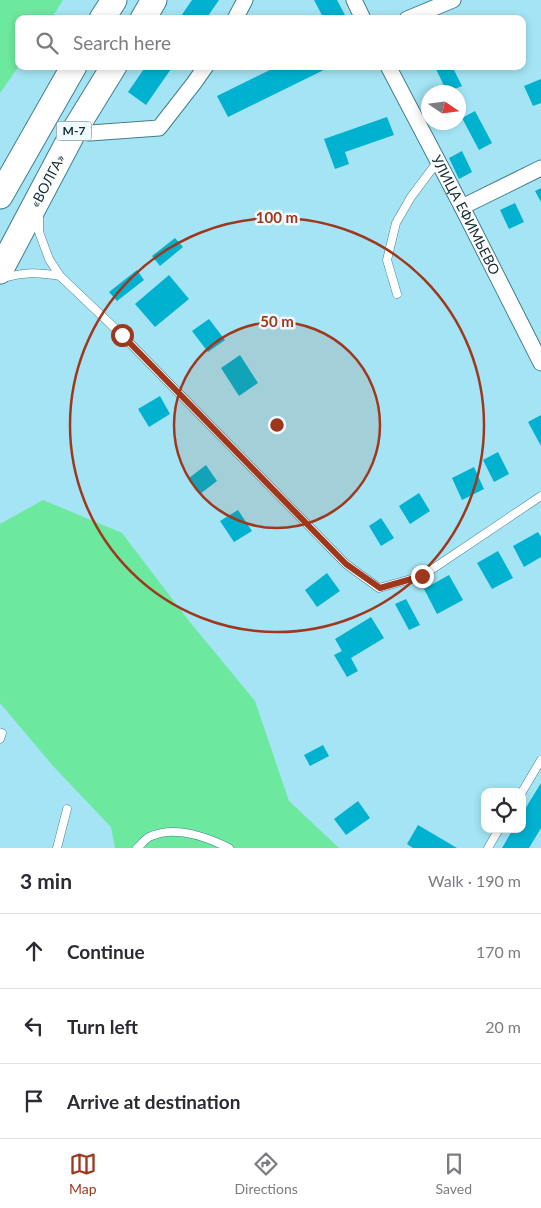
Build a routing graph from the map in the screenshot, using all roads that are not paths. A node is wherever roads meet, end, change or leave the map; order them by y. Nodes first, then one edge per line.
1 (114, 0) edge
2 (154, 0) edge
3 (245, 0) edge
4 (354, 0) edge
5 (454, 0) edge
6 (105, 15) edge
7 (145, 15) edge
8 (237, 15) edge
9 (361, 15) edge
10 (417, 15) edge
11 (72, 70) edge
12 (112, 70) edge
13 (203, 70) edge
14 (390, 70) edge
15 (74, 131) junction
16 (438, 161) junction
17 (541, 168) edge
18 (0, 196) edge
19 (38, 199) junction
20 (462, 207) junction
21 (0, 272) edge
22 (60, 276) junction
23 (0, 279) edge
24 (397, 294) dead end
25 (541, 363) edge
26 (541, 496) edge
27 (541, 760) edge
28 (524, 788) edge
29 (67, 809) dead end
30 (497, 833) edge
31 (57, 848) edge
32 (137, 848) edge
33 (229, 848) edge
34 (488, 848) edge

1 - 6 highway
2 - 7 highway
3 - 8 street
4 - 9 street
5 - 10 street
11 - 18 highway, М-7
12 - 15 highway, «ВОЛГА» / М-7
13 - 15 street
14 - 16 street, УЛИЦА ЕФИМЬЕВО
15 - 19 highway, «ВОЛГА» / М-7
16 - 20 street, УЛИЦА ЕФИМЬЕВО
16 - 24 lane
17 - 20 street
19 - 21 highway, «ВОЛГА» / М-7
19 - 22 lane
20 - 25 street, УЛИЦА ЕФИМЬЕВО
22 - 23 lane
22 - 26 lane
27 - 28 lane
29 - 31 lane
30 - 34 lane
32 - 33 lane

